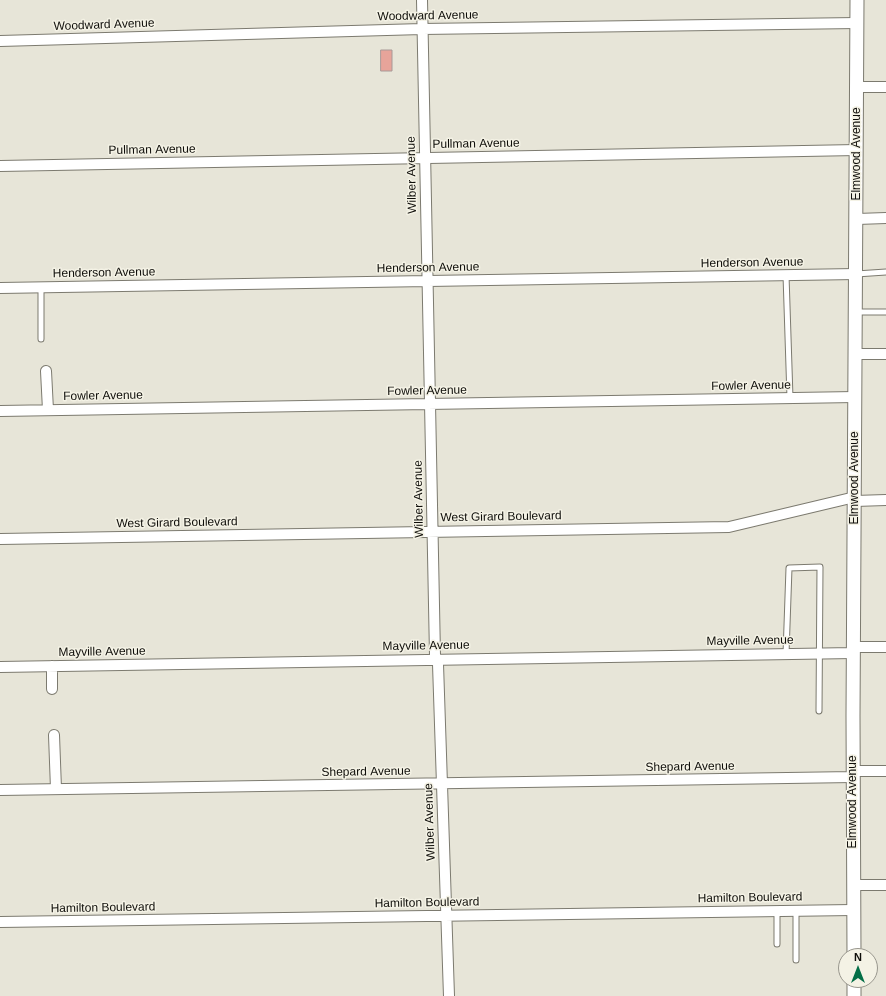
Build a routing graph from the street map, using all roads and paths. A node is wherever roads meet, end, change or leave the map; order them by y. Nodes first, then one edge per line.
1 (422, 0) edge
2 (857, 0) edge
3 (857, 23) junction
4 (422, 29) junction
5 (0, 41) edge
6 (857, 87) junction
7 (886, 87) edge
8 (857, 150) junction
9 (425, 158) junction
10 (0, 166) edge
11 (886, 218) edge
12 (857, 219) junction
13 (886, 272) edge
14 (856, 274) junction
15 (786, 275) junction
16 (427, 281) junction
17 (41, 287) junction
18 (0, 288) edge
19 (856, 312) junction
20 (886, 312) edge
21 (42, 339) dead end
22 (855, 354) junction
23 (886, 354) edge
24 (46, 371) dead end
25 (855, 397) junction
26 (790, 398) junction
27 (430, 404) junction
28 (48, 410) junction
29 (0, 411) edge
30 (854, 499) junction
31 (886, 500) edge
32 (433, 531) junction
33 (0, 539) edge
34 (886, 646) edge
35 (853, 650) junction
36 (820, 653) junction
37 (786, 654) junction
38 (436, 659) junction
39 (52, 666) junction
40 (0, 667) edge
41 (52, 690) dead end
42 (820, 711) dead end
43 (54, 735) dead end
44 (886, 770) edge
45 (853, 774) junction
46 (442, 784) junction
47 (56, 789) junction
48 (0, 790) edge
49 (854, 885) junction
50 (886, 885) edge
51 (796, 910) junction
52 (854, 910) junction
53 (777, 911) junction
54 (446, 916) junction
55 (0, 922) edge
56 (777, 944) dead end
57 (854, 948) edge
58 (796, 960) dead end
59 (449, 996) edge

1 - 4 street, Wilber Avenue
2 - 3 street, Elmwood Avenue
3 - 4 street, Woodward Avenue
3 - 6 street, Elmwood Avenue
4 - 5 street, Woodward Avenue
4 - 9 street, Wilber Avenue
6 - 7 street
6 - 8 street, Elmwood Avenue
8 - 9 street, Pullman Avenue
8 - 12 street, Elmwood Avenue
9 - 10 street, Pullman Avenue
9 - 16 street, Wilber Avenue
11 - 12 street
12 - 14 street, Elmwood Avenue
13 - 14 lane
14 - 15 street, Henderson Avenue
14 - 19 street, Elmwood Avenue
15 - 16 street, Henderson Avenue
15 - 26 lane
16 - 17 street, Henderson Avenue
16 - 27 street, Wilber Avenue
17 - 18 street, Henderson Avenue
17 - 21 lane
19 - 20 lane
19 - 22 street, Elmwood Avenue
22 - 23 street
22 - 25 street, Elmwood Avenue
24 - 28 street
25 - 26 street, Fowler Avenue
25 - 30 street, Elmwood Avenue
26 - 27 street, Fowler Avenue
27 - 28 street, Fowler Avenue
27 - 32 street, Wilber Avenue
28 - 29 street, Fowler Avenue
30 - 31 street, West Girard Boulevard
30 - 32 street, West Girard Boulevard
30 - 35 street, Elmwood Avenue
32 - 33 street, West Girard Boulevard
32 - 38 street, Wilber Avenue
34 - 35 street, Mayville Avenue
35 - 36 street, Mayville Avenue
35 - 45 street, Elmwood Avenue
36 - 37 street, Mayville Avenue
36 - 37 lane
36 - 42 lane
37 - 38 street, Mayville Avenue
38 - 39 street, Mayville Avenue
38 - 46 street, Wilber Avenue
39 - 40 street, Mayville Avenue
39 - 41 street
43 - 47 street
44 - 45 street, Shepard Avenue
45 - 46 street, Shepard Avenue
45 - 49 street, Elmwood Avenue
46 - 47 street, Shepard Avenue
46 - 54 street, Wilber Avenue
47 - 48 street, Shepard Avenue
49 - 50 street
49 - 52 street, Elmwood Avenue
51 - 52 street, Hamilton Boulevard
51 - 53 street, Hamilton Boulevard
51 - 58 lane
52 - 57 street, Elmwood Avenue
53 - 54 street, Hamilton Boulevard
53 - 56 lane
54 - 55 street, Hamilton Boulevard
54 - 59 street, Wilber Avenue

